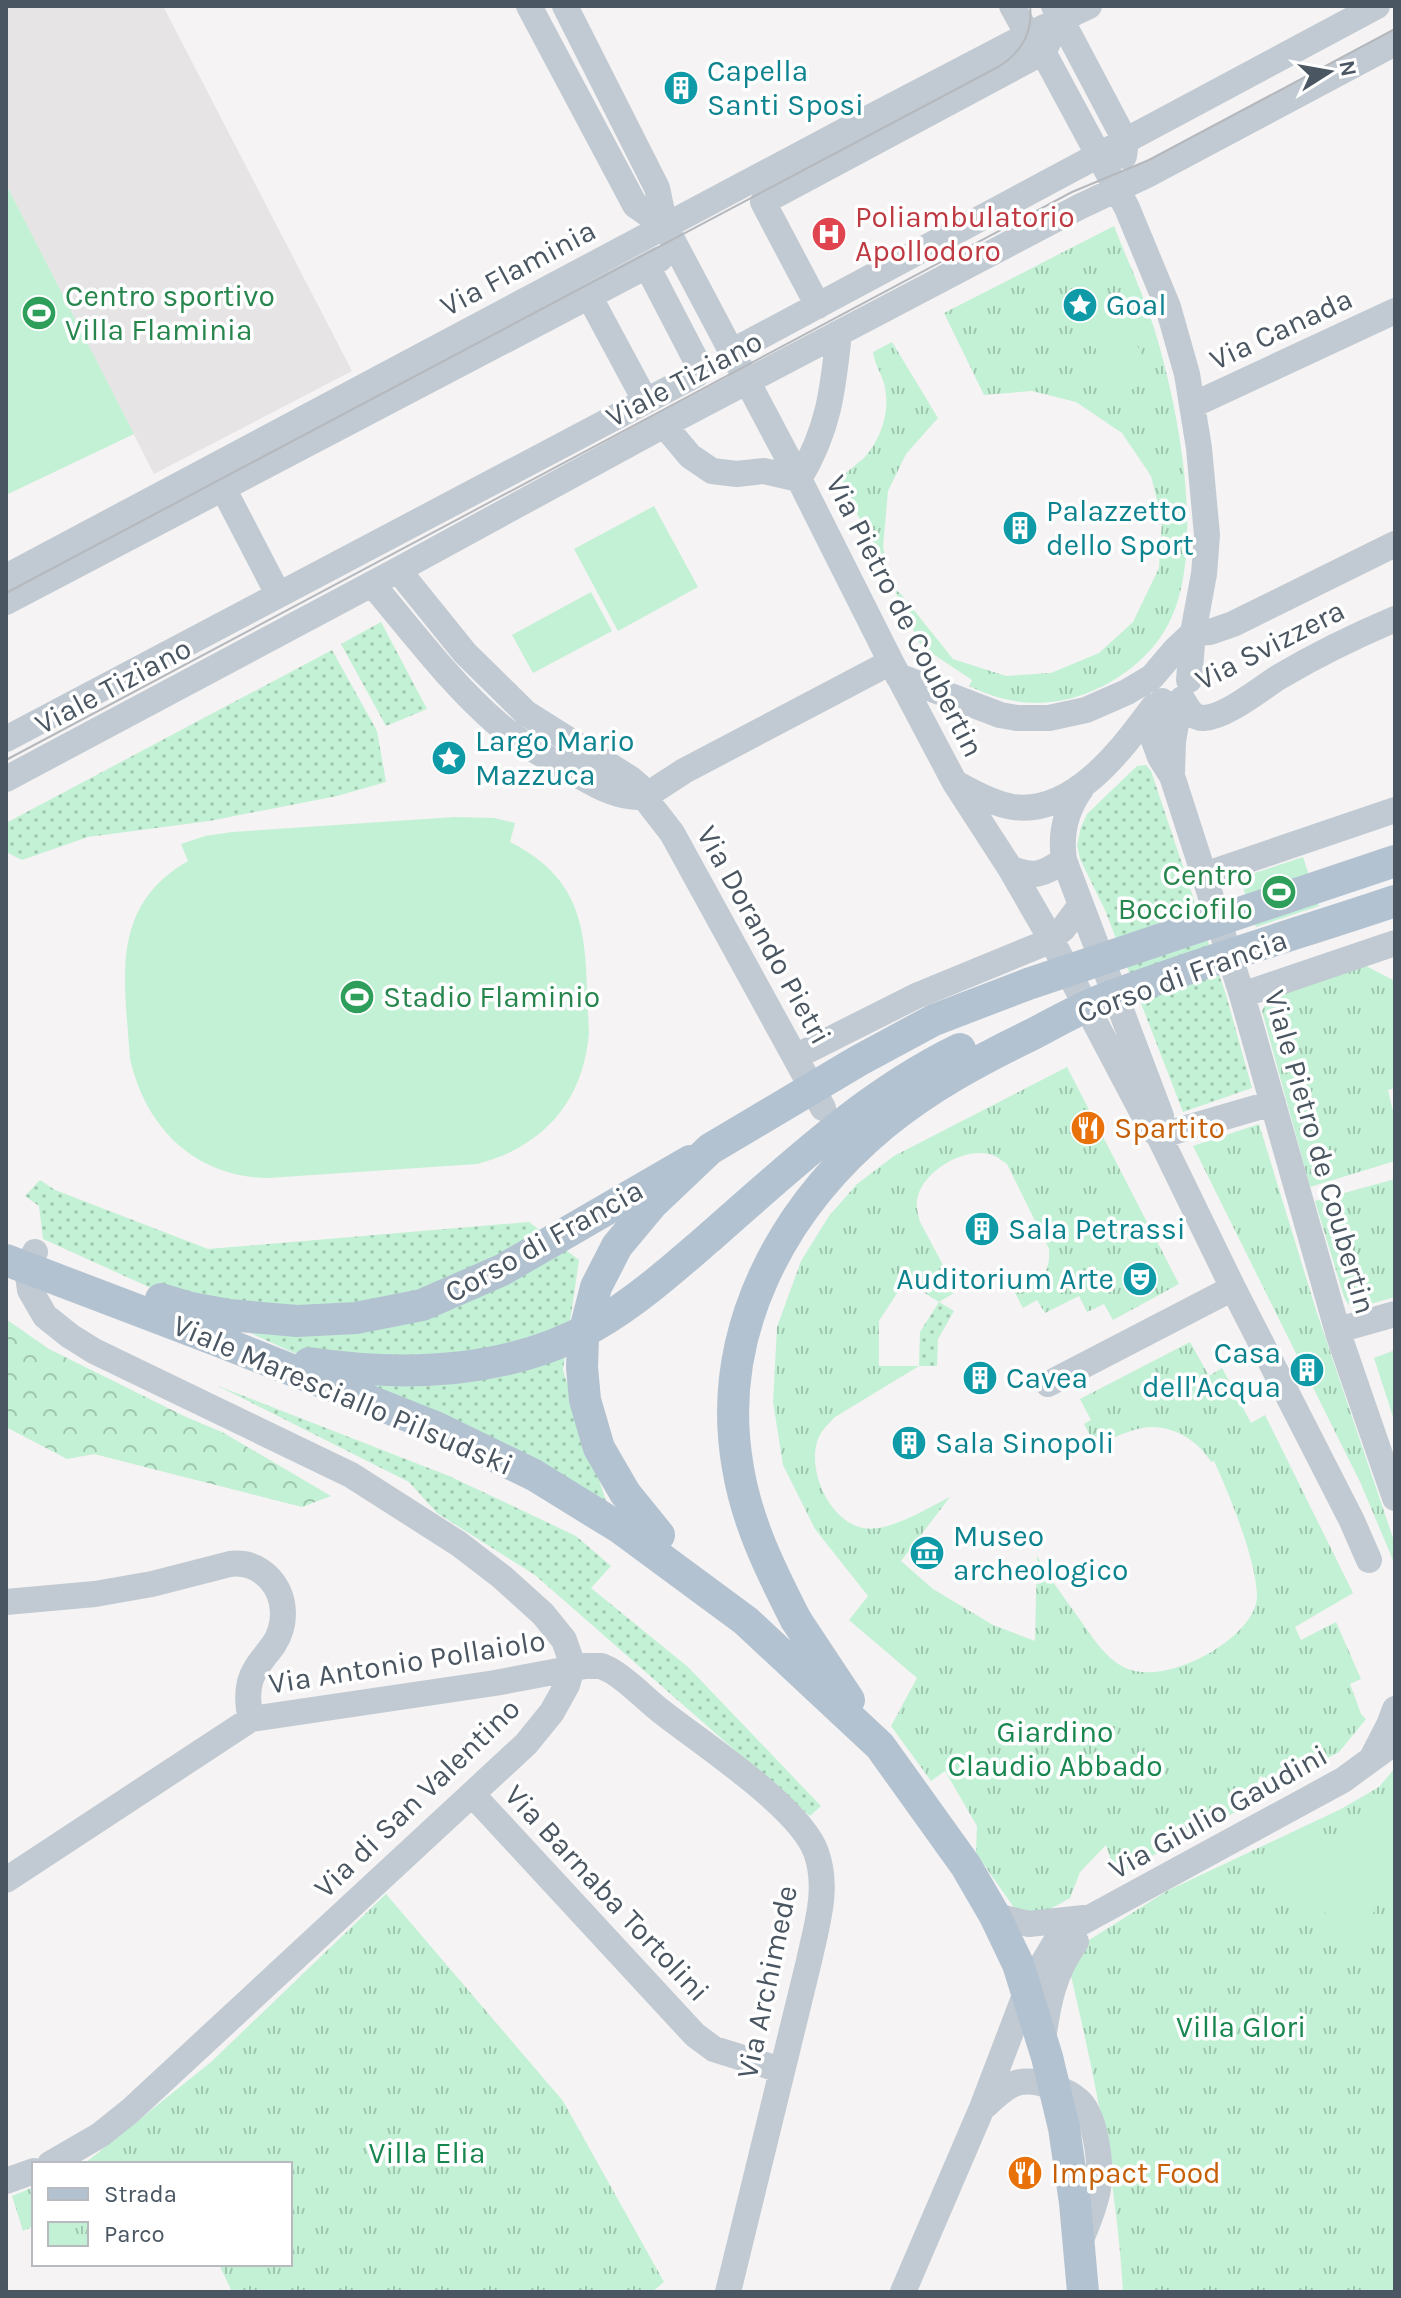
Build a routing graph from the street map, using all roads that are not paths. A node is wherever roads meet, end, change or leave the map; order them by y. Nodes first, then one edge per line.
1 (529, 6) edge
2 (565, 6) edge
3 (1012, 6) edge
4 (1089, 6) edge
5 (1377, 6) edge
6 (1058, 13) edge
7 (1395, 43) edge
8 (1035, 44) junction
9 (1126, 142) junction
10 (1100, 156) junction
11 (1122, 198) junction
12 (671, 238) junction
13 (647, 266) junction
14 (589, 296) junction
15 (818, 306) junction
16 (1395, 311) edge
17 (839, 333) junction
18 (731, 352) junction
19 (746, 381) junction
20 (645, 400) junction
21 (1193, 405) junction
22 (664, 425) junction
23 (799, 479) junction
24 (223, 488) junction
25 (1395, 544) edge
26 (398, 570) junction
27 (6, 577) edge
28 (372, 584) junction
29 (278, 594) junction
30 (6, 602) edge
31 (1395, 619) edge
32 (1193, 633) junction
33 (894, 669) junction
34 (1170, 689) junction
35 (512, 700) junction
36 (493, 719) junction
37 (6, 739) edge
38 (1116, 753) junction
39 (1166, 766) junction
40 (10, 768) edge
41 (955, 783) junction
42 (1081, 789) junction
43 (644, 797) junction
44 (1395, 810) edge
45 (1064, 860) junction
46 (1395, 861) edge
47 (1010, 868) junction
48 (1204, 875) junction
49 (1395, 901) edge
50 (1080, 906) junction
51 (1051, 939) junction
52 (1395, 943) edge
53 (1242, 995) junction
54 (1106, 998) junction
55 (1128, 1027) junction
56 (1102, 1038) junction
57 (795, 1057) junction
58 (1273, 1103) junction
59 (823, 1108) dead end
60 (1159, 1136) junction
61 (710, 1149) junction
62 (18, 1256) edge
63 (1233, 1288) junction
64 (1395, 1314) edge
65 (227, 1329) junction
66 (1338, 1330) junction
67 (1048, 1384) dead end
68 (1395, 1498) edge
69 (1369, 1560) dead end
70 (6, 1602) edge
71 (746, 1621) junction
72 (572, 1668) junction
73 (1395, 1709) edge
74 (251, 1719) junction
75 (1395, 1742) edge
76 (880, 1746) junction
77 (1369, 1762) junction
78 (472, 1794) junction
79 (6, 1880) edge
80 (995, 1916) junction
81 (1096, 1916) junction
82 (1027, 1990) junction
83 (1042, 2043) junction
84 (781, 2070) junction
85 (1054, 2087) junction
86 (982, 2108) junction
87 (54, 2162) edge
88 (32, 2172) edge
89 (6, 2181) edge
90 (728, 2292) edge
91 (903, 2292) edge
92 (1083, 2292) edge

1 - 12 street
2 - 12 street
3 - 8 street, Viale Pietro de Coubertin
4 - 6 street
5 - 9 street, Viale Tiziano
6 - 8 street
6 - 9 street
7 - 11 street, Viale Tiziano
8 - 10 street, Viale Pietro de Coubertin
8 - 12 street, Via Flaminia
8 - 15 street
9 - 10 street, Viale Tiziano
9 - 11 street
10 - 11 street, Viale Pietro de Coubertin
10 - 15 street, Viale Tiziano
11 - 17 street, Viale Tiziano
11 - 21 street, Viale Pietro de Coubertin
12 - 13 street, Via Flaminia
12 - 18 street, Via Pietro de Coubertin
12 - 27 street, Via Flaminia
13 - 14 street, Via Flaminia
13 - 20 street, Viale Tiziano
14 - 20 street
14 - 24 street, Via Flaminia
15 - 18 street, Viale Tiziano
16 - 21 street, Via Canada
17 - 19 street, Viale Tiziano
17 - 23 street
18 - 19 street, Via Pietro de Coubertin
19 - 22 street, Viale Tiziano
19 - 23 street, Via Pietro de Coubertin
20 - 29 street, Viale Tiziano
21 - 32 street, Viale Pietro de Coubertin
22 - 23 street
22 - 26 street, Viale Tiziano
23 - 33 street, Via Pietro de Coubertin
24 - 29 street
24 - 30 street, Via Flaminia
25 - 32 street
26 - 28 street, Viale Tiziano
26 - 35 street, Via Dorando Pietri
28 - 36 street
28 - 40 street, Viale Tiziano
29 - 37 street, Viale Tiziano
31 - 34 street, Via Svizzera
32 - 34 street, Viale Pietro de Coubertin
33 - 34 street
33 - 41 street, Via Pietro de Coubertin
33 - 43 street
34 - 38 street, Via Pietro de Coubertin
34 - 39 street, Viale Pietro de Coubertin
35 - 36 street
35 - 43 street, Via Dorando Pietri
36 - 43 street
38 - 39 street
38 - 42 street, Via Pietro de Coubertin
39 - 48 street, Viale Pietro de Coubertin
41 - 42 street, Via Pietro de Coubertin
41 - 47 street, Via Pietro de Coubertin
42 - 45 street
43 - 57 street, Via Dorando Pietri
44 - 48 street
45 - 47 street
45 - 50 street
46 - 61 main road, Corso di Francia, bridge
47 - 51 street
48 - 53 street, Viale Pietro de Coubertin
49 - 54 main road, Corso di Francia, bridge
50 - 51 street
50 - 55 street
51 - 56 street
51 - 57 street
52 - 53 street
53 - 58 street, Viale Pietro de Coubertin
54 - 65 main road, bridge
54 - 76 main road, Corso di Francia, bridge
55 - 56 street
55 - 60 street
56 - 60 street
57 - 59 street, Via Dorando Pietri
58 - 60 street
58 - 66 street, Viale Pietro de Coubertin
60 - 63 street
61 - 65 main road, Corso di Francia, bridge
61 - 71 main road, Corso di Francia, bridge
62 - 65 main road, Viale Maresciallo Pilsudski
62 - 72 street
63 - 67 street
63 - 69 street
64 - 66 street
65 - 71 main road, Viale Maresciallo Pilsudski
66 - 68 street, Viale Pietro de Coubertin
70 - 74 street
71 - 76 main road, Viale Maresciallo Pilsudski
72 - 74 street, Via Antonio Pollaiolo
72 - 78 street, Via di San Valentino
72 - 84 street, Via Archimede
73 - 77 street, Via Giulio Gaudini
74 - 79 street
75 - 77 street, Via Giulio Gaudini
76 - 80 main road, Viale Maresciallo Pilsudski
77 - 81 street, Via Giulio Gaudini
78 - 84 street, Via Barnaba Tortolini
78 - 87 street, Via di San Valentino
80 - 81 street, Via Giulio Gaudini
80 - 82 main road, Viale Maresciallo Pilsudski
81 - 82 street, Via Giulio Gaudini
81 - 83 street, Via Giulio Gaudini
82 - 83 main road, Viale Maresciallo Pilsudski
82 - 86 street, Via Giulio Gaudini
83 - 85 main road, Viale Maresciallo Pilsudski
84 - 90 street, Via Archimede
85 - 86 street
85 - 92 main road, Viale Maresciallo Pilsudski
86 - 91 street, Via Giulio Gaudini
88 - 89 street

